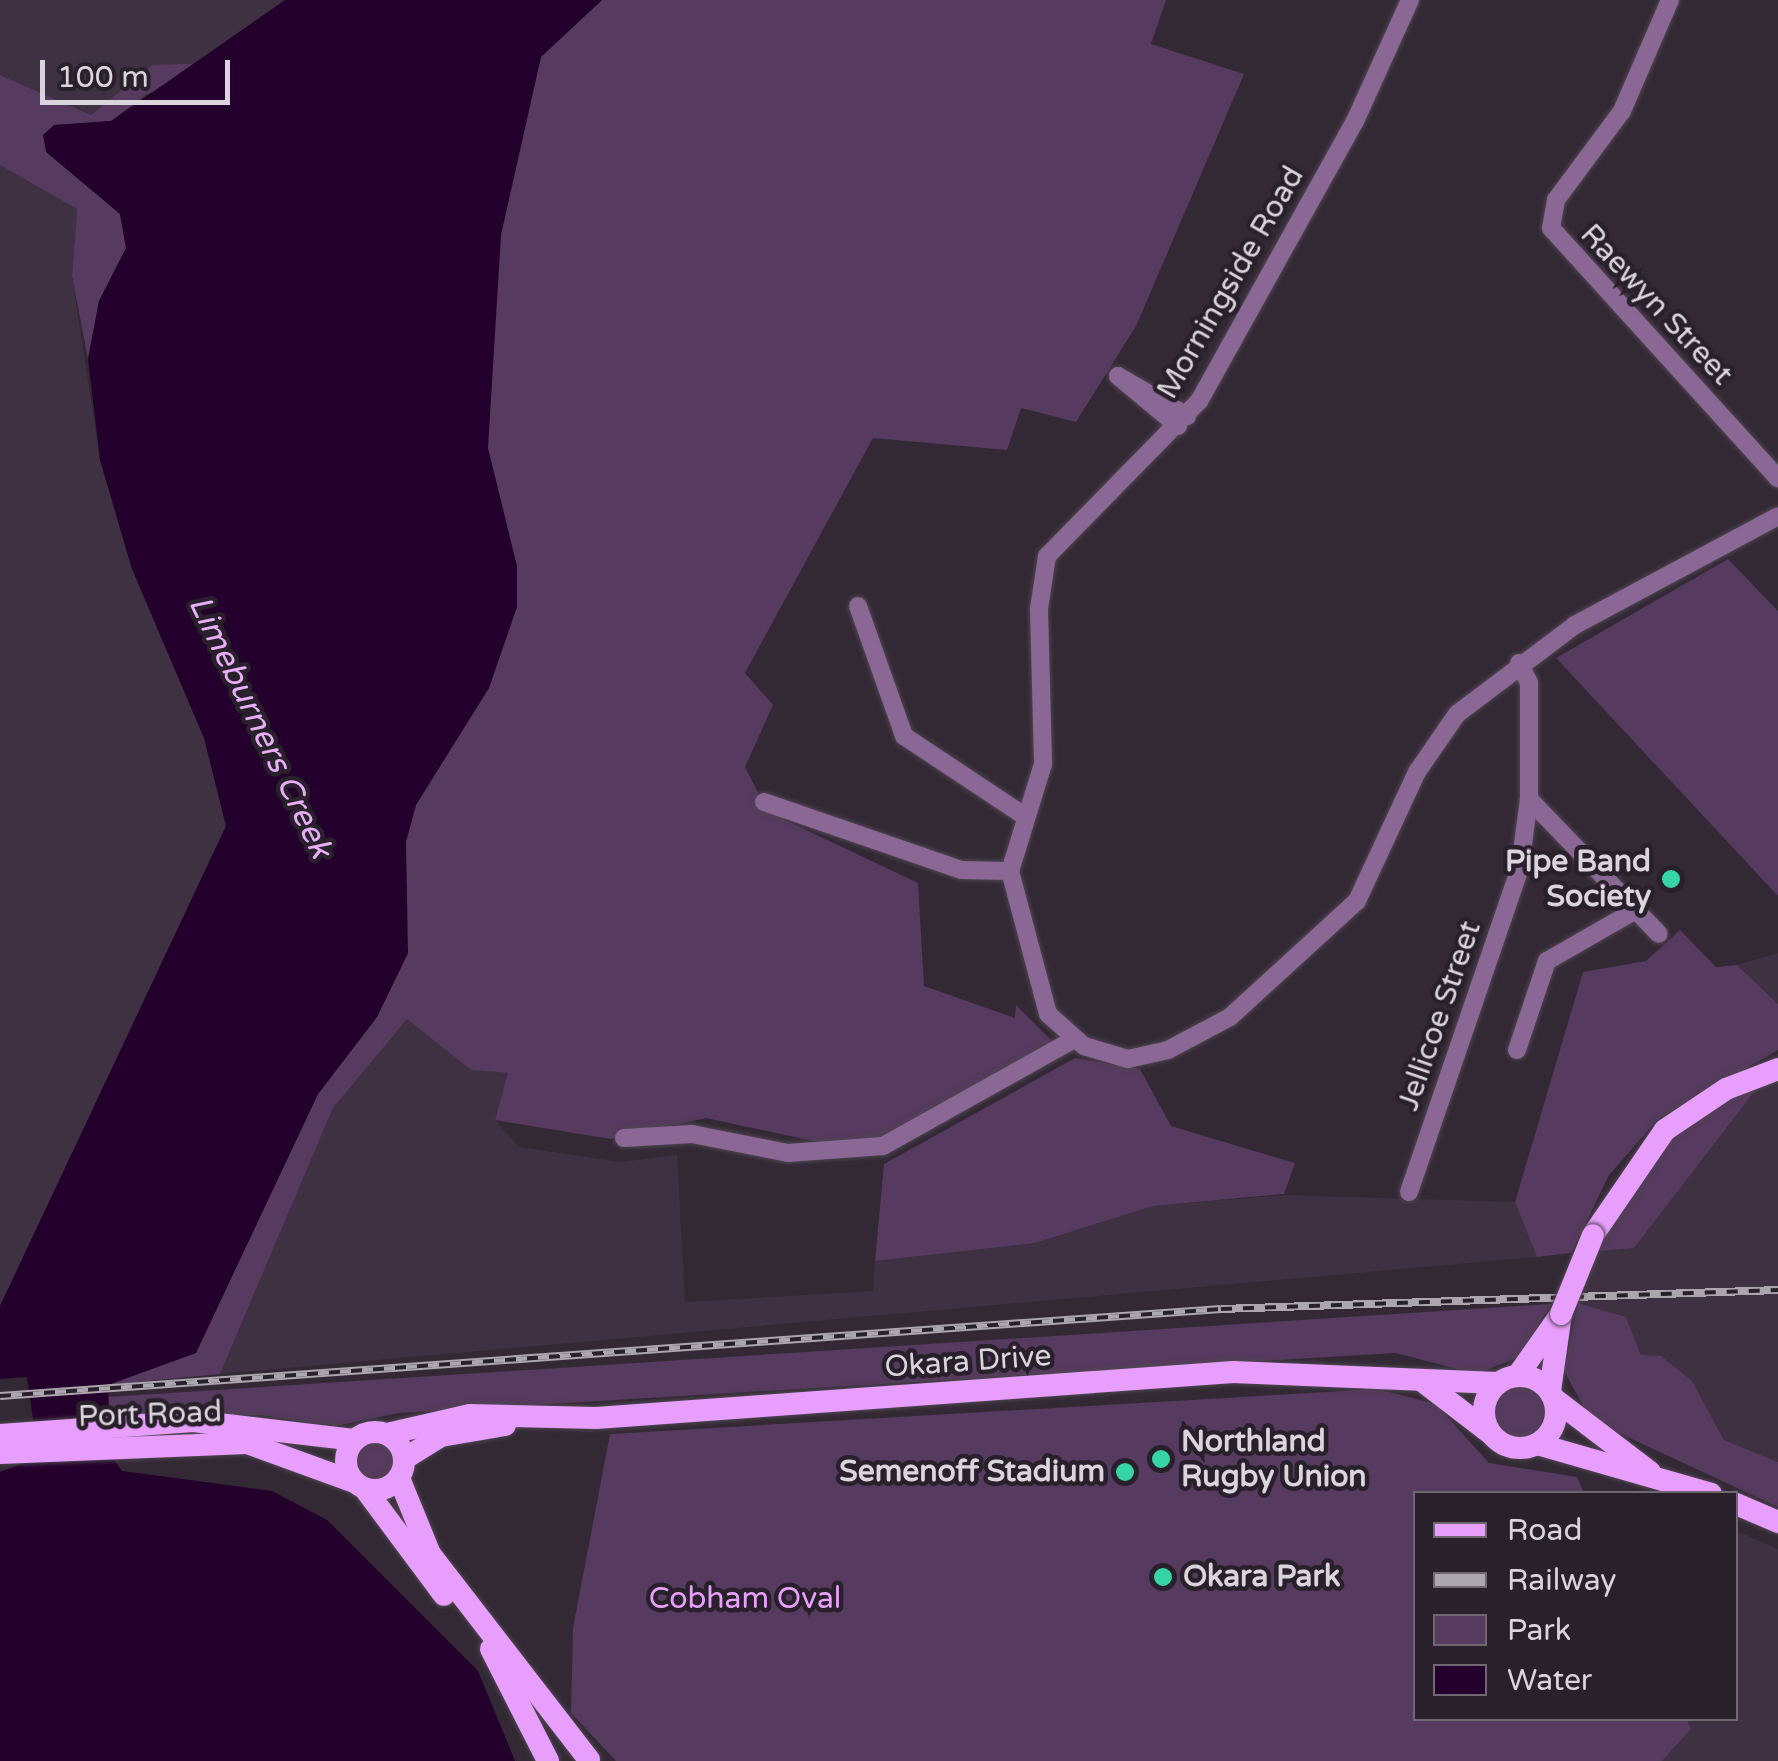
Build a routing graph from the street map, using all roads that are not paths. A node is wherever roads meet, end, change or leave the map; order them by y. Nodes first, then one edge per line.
1 (1410, 0) edge
2 (1670, 0) edge
3 (1778, 478) edge
4 (1778, 516) edge
5 (858, 606) dead end
6 (1519, 663) junction
7 (1530, 798) junction
8 (764, 802) dead end
9 (1026, 817) junction
10 (1010, 871) junction
11 (1636, 910) junction
12 (1660, 934) dead end
13 (1073, 1040) junction
14 (1517, 1050) dead end
15 (1778, 1069) edge
16 (624, 1138) dead end
17 (1409, 1192) dead end
18 (1561, 1314) junction
19 (1508, 1379) junction
20 (1421, 1380) junction
21 (1554, 1396) junction
22 (518, 1422) junction
23 (155, 1432) junction
24 (1490, 1433) junction
25 (387, 1434) junction
26 (0, 1435) edge
27 (354, 1440) junction
28 (1537, 1444) junction
29 (0, 1453) edge
30 (402, 1468) junction
31 (1650, 1472) junction
32 (360, 1486) junction
33 (1703, 1491) edge
34 (1738, 1505) edge
35 (1778, 1522) edge
36 (548, 1761) edge
37 (588, 1761) edge

1 - 9 street, Morningside Road
2 - 3 street, Raewyn Street
4 - 6 street
5 - 9 street
6 - 7 street, Jellicoe Street
6 - 13 street
7 - 11 street
7 - 17 street, Jellicoe Street
8 - 10 street
9 - 10 street, Morningside Road
10 - 13 street, Morningside Road
11 - 12 street
11 - 14 street
13 - 16 street
15 - 18 main road, bridge
18 - 19 main road
18 - 21 main road
19 - 20 main road, Okara Drive
19 - 21 main road
19 - 24 main road
20 - 22 main road, Okara Drive
20 - 24 main road
21 - 28 main road
21 - 31 main road
22 - 25 main road, Okara Drive
22 - 30 main road, Okara Drive
23 - 26 main road, Port Road
23 - 27 main road, Port Road
23 - 29 main road, Port Road
23 - 32 main road, Port Road
24 - 28 main road
25 - 27 main road, Port Road
25 - 30 main road
27 - 32 main road
28 - 31 main road
30 - 32 main road, Okara Drive
30 - 37 main road
31 - 33 main road
32 - 36 main road
34 - 35 main road

